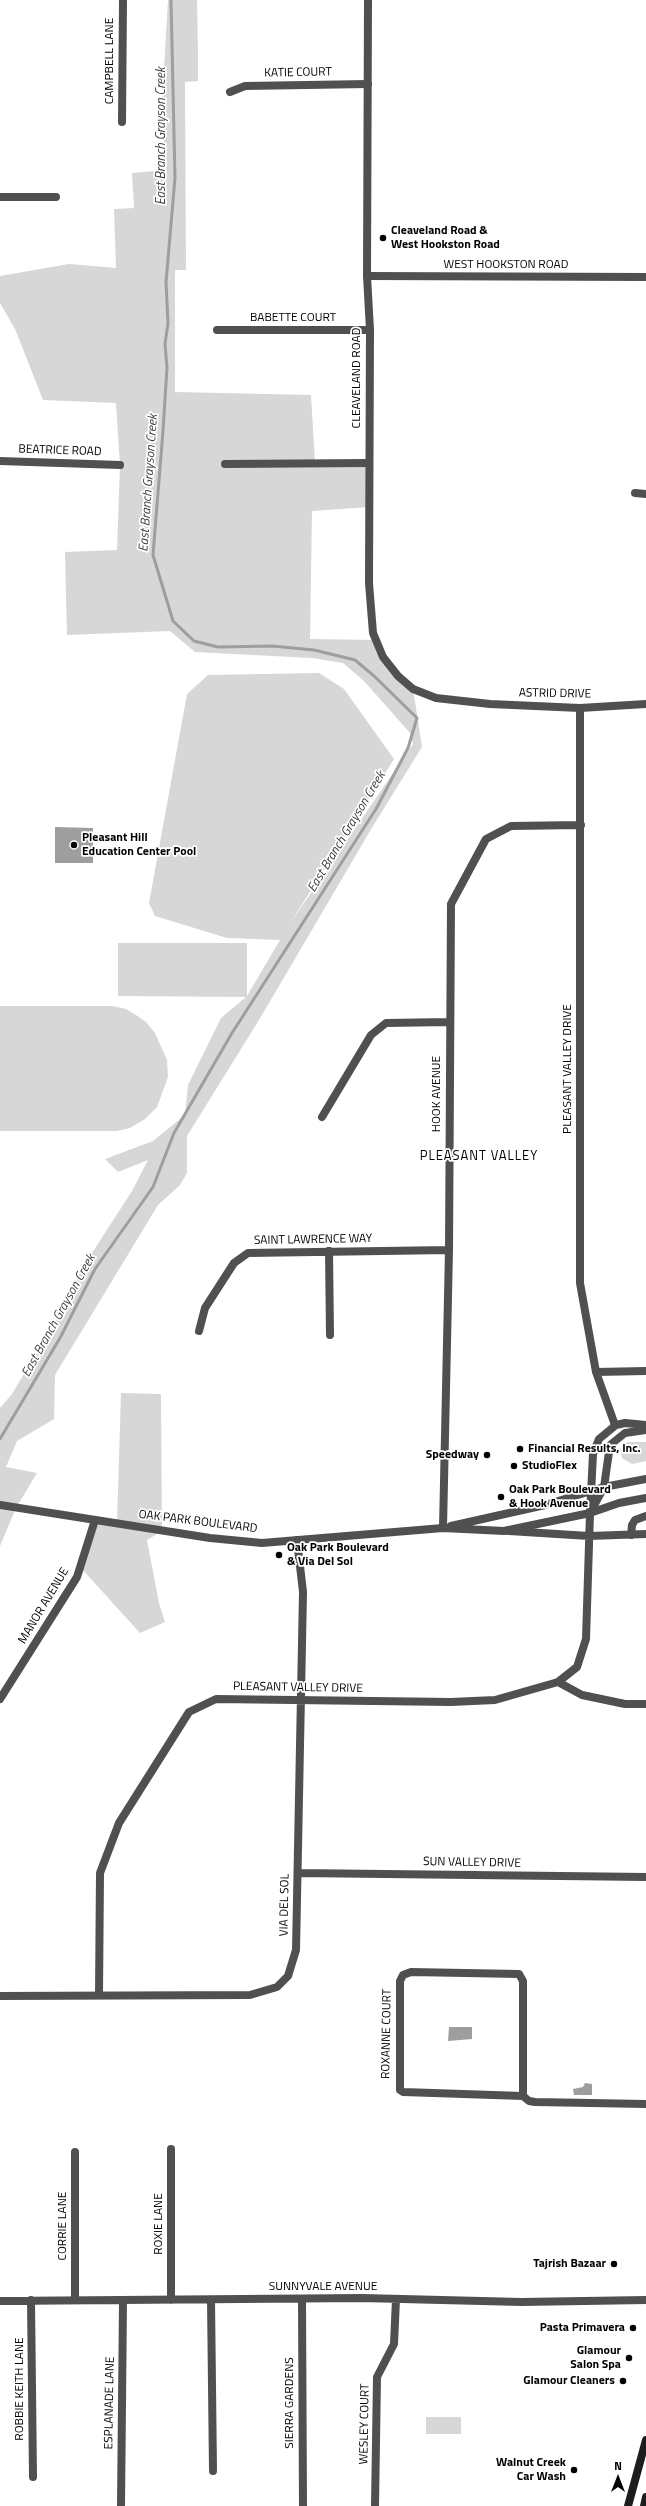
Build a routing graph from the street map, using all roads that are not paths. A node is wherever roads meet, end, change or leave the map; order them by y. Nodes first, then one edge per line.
1 (123, 0) edge
2 (368, 0) edge
3 (368, 84) junction
4 (230, 92) dead end
5 (122, 122) dead end
6 (0, 197) edge
7 (56, 197) dead end
8 (367, 276) junction
9 (646, 277) edge
10 (217, 330) dead end
11 (370, 330) junction
12 (0, 461) edge
13 (369, 463) junction
14 (225, 464) dead end
15 (120, 465) dead end
16 (635, 493) dead end
17 (646, 494) edge
18 (463, 701) joint
19 (646, 704) edge
20 (580, 708) junction
21 (581, 825) junction
22 (449, 1022) junction
23 (322, 1117) dead end
24 (449, 1250) junction
25 (329, 1251) junction
26 (199, 1331) dead end
27 (330, 1335) dead end
28 (646, 1371) edge
29 (596, 1372) junction
30 (615, 1425) junction
31 (646, 1425) edge
32 (646, 1430) edge
33 (646, 1479) edge
34 (604, 1487) junction
35 (591, 1490) junction
36 (646, 1498) edge
37 (0, 1505) edge
38 (590, 1513) junction
39 (646, 1516) edge
40 (95, 1520) junction
41 (443, 1528) junction
42 (504, 1531) junction
43 (646, 1534) edge
44 (631, 1535) junction
45 (589, 1536) junction
46 (297, 1540) junction
47 (558, 1682) junction
48 (0, 1698) edge
49 (300, 1700) junction
50 (646, 1704) edge
51 (298, 1873) junction
52 (646, 1877) edge
53 (99, 1995) junction
54 (0, 1996) edge
55 (523, 2096) junction
56 (646, 2104) edge
57 (171, 2148) dead end
58 (75, 2152) dead end
59 (396, 2299) junction
60 (31, 2300) junction
61 (75, 2300) junction
62 (171, 2300) junction
63 (211, 2300) junction
64 (302, 2300) junction
65 (646, 2300) edge
66 (0, 2301) edge
67 (123, 2301) junction
68 (646, 2440) edge
69 (213, 2471) dead end
70 (32, 2477) dead end
71 (646, 2497) edge
72 (121, 2506) edge
73 (303, 2506) edge
74 (375, 2506) edge
75 (628, 2506) edge
76 (644, 2506) edge

1 - 5 street, CAMPBELL LANE
2 - 3 street, CLEAVELAND ROAD
3 - 4 street, KATIE COURT
3 - 8 street, CLEAVELAND ROAD
6 - 7 street
8 - 9 street, WEST HOOKSTON ROAD
8 - 11 street, CLEAVELAND ROAD
10 - 11 street, BABETTE COURT
11 - 13 street, CLEAVELAND ROAD
12 - 15 street, BEATRICE ROAD
13 - 14 street
13 - 18 street, CLEAVELAND ROAD
16 - 17 street
18 - 20 street, ASTRID DRIVE
19 - 20 street, ASTRID DRIVE
20 - 21 street, PLEASANT VALLEY DRIVE
21 - 22 street, HOOK AVENUE
21 - 29 street, PLEASANT VALLEY DRIVE
22 - 23 street
22 - 24 street, HOOK AVENUE
24 - 25 street, SAINT LAWRENCE WAY
24 - 41 street, HOOK AVENUE
25 - 26 street, SAINT LAWRENCE WAY
25 - 27 street
28 - 29 street
29 - 30 street, PLEASANT VALLEY DRIVE
30 - 31 street
30 - 35 street
32 - 34 street
33 - 34 street, OAK PARK BOULEVARD
34 - 35 street, OAK PARK BOULEVARD
34 - 38 street
35 - 38 street
35 - 41 street, OAK PARK BOULEVARD
36 - 38 street, OAK PARK BOULEVARD
37 - 40 street, OAK PARK BOULEVARD
38 - 42 street, OAK PARK BOULEVARD
38 - 45 street
39 - 44 street
40 - 46 street, OAK PARK BOULEVARD
40 - 48 street, MANOR AVENUE
41 - 42 street, OAK PARK BOULEVARD
41 - 46 street, OAK PARK BOULEVARD
42 - 45 street, OAK PARK BOULEVARD
43 - 44 street, OAK PARK BOULEVARD
44 - 45 street, OAK PARK BOULEVARD
45 - 47 street, PLEASANT VALLEY DRIVE
46 - 49 street, VIA DEL SOL
47 - 49 street, PLEASANT VALLEY DRIVE
47 - 50 street
49 - 51 street, VIA DEL SOL
49 - 53 street, PLEASANT VALLEY DRIVE
51 - 52 street, SUN VALLEY DRIVE
51 - 53 street, VIA DEL SOL
53 - 54 street, VIA DEL SOL
55 - 55 street, ROXANNE COURT
55 - 56 street, ROXANNE COURT
57 - 62 street, ROXIE LANE
58 - 61 street, CORRIE LANE
59 - 64 street, SUNNYVALE AVENUE
59 - 65 street, SUNNYVALE AVENUE
59 - 74 street, WESLEY COURT
60 - 61 street, SUNNYVALE AVENUE
60 - 66 street, SUNNYVALE AVENUE
60 - 70 street, ROBBIE KEITH LANE
61 - 67 street, SUNNYVALE AVENUE
62 - 63 street, SUNNYVALE AVENUE
62 - 67 street, SUNNYVALE AVENUE
63 - 64 street, SUNNYVALE AVENUE
63 - 69 street
64 - 73 street, SIERRA GARDENS
67 - 72 street, ESPLANADE LANE
68 - 75 main road
71 - 76 main road

